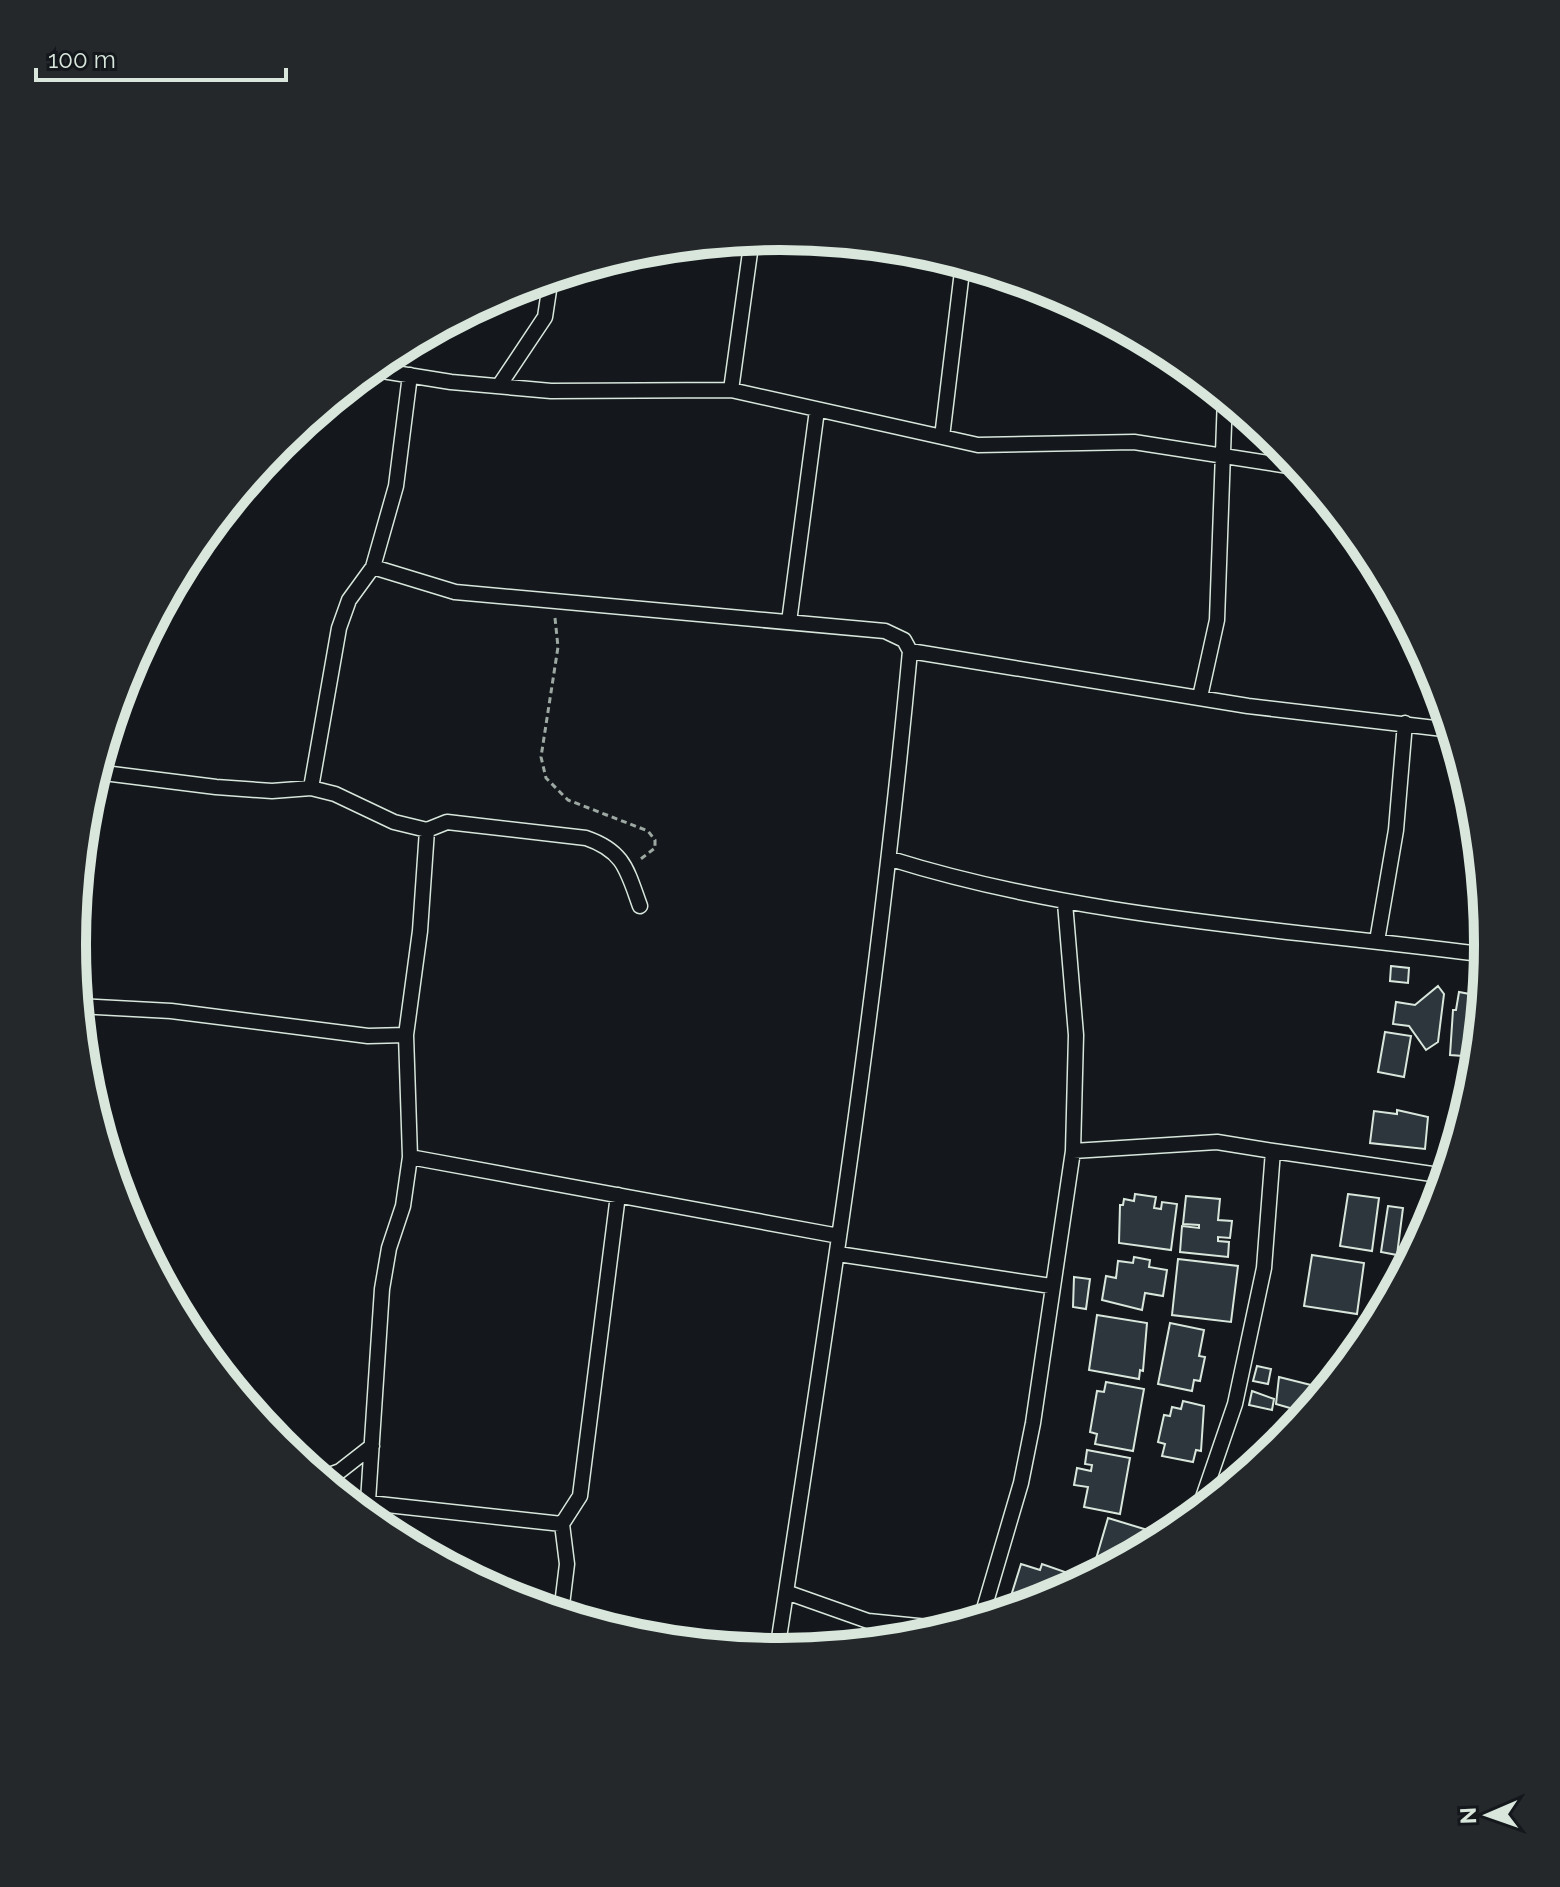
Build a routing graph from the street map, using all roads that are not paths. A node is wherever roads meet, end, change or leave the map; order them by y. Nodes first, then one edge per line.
1 (750, 251) edge
2 (962, 274) edge
3 (549, 289) edge
4 (387, 372) edge
5 (410, 375) junction
6 (499, 386) junction
7 (731, 390) junction
8 (817, 410) junction
9 (1225, 411) edge
10 (942, 437) junction
11 (1223, 454) junction
12 (1282, 465) edge
13 (373, 567) junction
14 (789, 622) junction
15 (910, 651) junction
16 (1200, 697) junction
17 (1405, 723) junction
18 (1439, 728) edge
19 (108, 773) edge
20 (311, 788) junction
21 (427, 830) junction
22 (891, 859) junction
23 (1065, 903) junction
24 (640, 906) dead end
25 (1377, 941) junction
26 (1474, 953) edge
27 (89, 1007) edge
28 (406, 1035) junction
29 (1073, 1151) junction
30 (1273, 1151) junction
31 (410, 1157) junction
32 (1434, 1174) edge
33 (618, 1195) junction
34 (839, 1236) junction
35 (838, 1254) junction
36 (1051, 1286) junction
37 (372, 1446) junction
38 (333, 1474) edge
39 (1205, 1492) edge
40 (369, 1502) edge
41 (381, 1511) edge
42 (562, 1524) junction
43 (786, 1592) junction
44 (562, 1603) edge
45 (985, 1607) edge
46 (909, 1625) edge
47 (779, 1638) edge

1 - 7 street
2 - 10 street
3 - 6 street
4 - 5 street
5 - 6 street
5 - 13 street
6 - 7 street
7 - 8 street
8 - 10 street
8 - 14 street
9 - 11 street
10 - 11 street
11 - 12 street
11 - 16 street
13 - 14 street
13 - 20 street
14 - 15 street
15 - 16 street
15 - 22 street
16 - 17 street
17 - 18 street
17 - 25 street
19 - 20 street
20 - 21 street
21 - 24 street
21 - 28 street
22 - 23 street
22 - 34 street
23 - 25 street
23 - 29 street
25 - 26 street
27 - 28 street
28 - 31 street
29 - 30 street
29 - 36 street
30 - 32 street
30 - 39 street
31 - 33 street
31 - 37 street
33 - 34 street
33 - 42 street
34 - 35 street
35 - 36 street
35 - 43 street
36 - 45 street
37 - 38 street
37 - 40 street
41 - 42 street
42 - 44 street
43 - 46 street
43 - 47 street

